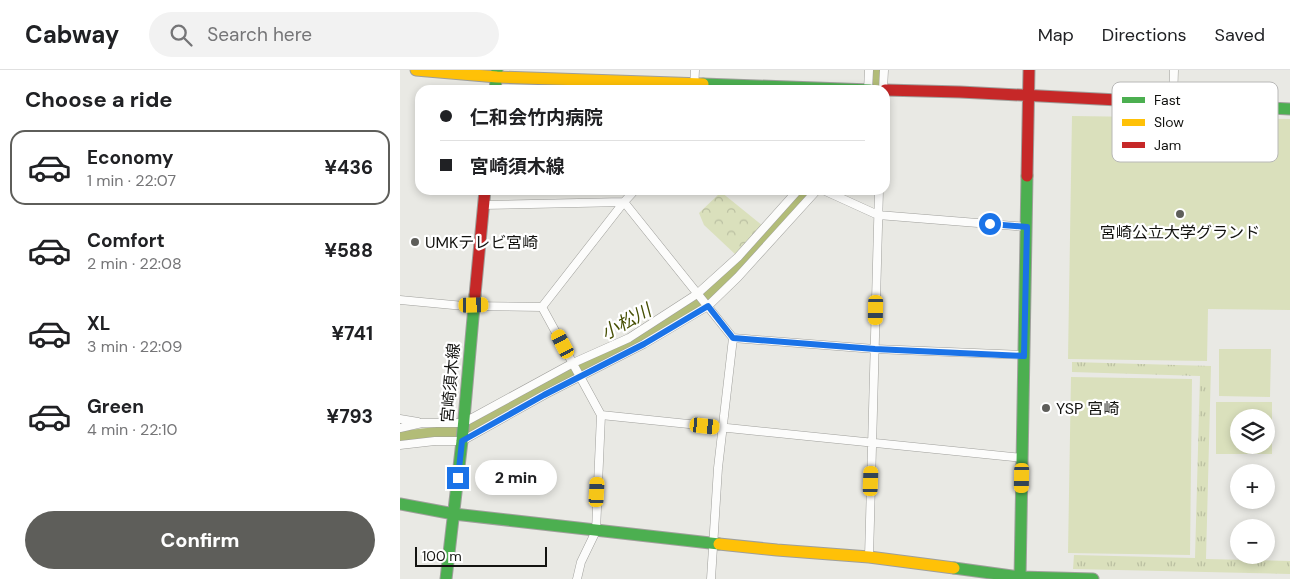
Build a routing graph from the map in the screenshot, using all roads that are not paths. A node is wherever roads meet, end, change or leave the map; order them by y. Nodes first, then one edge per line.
1 (416, 70) edge
2 (695, 70) edge
3 (869, 70) edge
4 (884, 70) edge
5 (1029, 70) edge
6 (497, 74) edge
7 (665, 85) edge
8 (695, 85) edge
9 (868, 85) edge
10 (884, 85) edge
11 (890, 90) edge
12 (1029, 96) junction
13 (1112, 100) edge
14 (484, 195) edge
15 (630, 195) edge
16 (794, 195) edge
17 (812, 195) edge
18 (834, 195) edge
19 (879, 195) edge
20 (624, 202) junction
21 (483, 205) junction
22 (878, 215) junction
23 (1027, 227) junction
24 (697, 294) junction
25 (400, 300) edge
26 (474, 305) junction
27 (708, 306) junction
28 (542, 307) junction
29 (733, 338) junction
30 (875, 349) junction
31 (1024, 356) junction
32 (574, 363) junction
33 (581, 376) junction
34 (601, 414) junction
35 (400, 419) edge
36 (422, 423) junction
37 (462, 423) junction
38 (400, 428) edge
39 (722, 428) junction
40 (462, 439) junction
41 (872, 444) junction
42 (400, 445) edge
43 (1022, 458) junction
44 (400, 504) edge
45 (454, 514) junction
46 (596, 531) junction
47 (712, 543) junction
48 (869, 557) junction
49 (1020, 578) edge
50 (446, 579) edge
51 (577, 579) edge
52 (711, 579) edge
53 (1093, 579) edge

1 - 6 street
2 - 8 street
3 - 9 street
4 - 10 street
5 - 12 street
6 - 7 street
11 - 12 street
12 - 13 street
12 - 23 street
14 - 21 street, 宮崎須木線
15 - 20 street
16 - 24 street
17 - 27 street
18 - 22 street
19 - 22 street
20 - 21 street
20 - 24 street
20 - 28 street
21 - 26 street, 宮崎須木線
22 - 23 street
22 - 30 street
23 - 31 street
24 - 27 street
24 - 32 street
25 - 26 street
26 - 28 street
26 - 37 street, 宮崎須木線
27 - 29 street
27 - 33 street
28 - 32 street
29 - 30 street
29 - 39 street
30 - 31 street
30 - 41 street
31 - 43 street
32 - 33 street
32 - 37 street
33 - 34 street
33 - 40 street
34 - 39 street
34 - 46 street
35 - 36 street
36 - 37 street
36 - 38 street
37 - 40 street, 宮崎須木線
39 - 41 street
39 - 47 street
40 - 42 street
40 - 45 street, 宮崎須木線
41 - 43 street
41 - 48 street
43 - 49 street
44 - 45 street
45 - 46 street
45 - 50 street, 宮崎須木線
46 - 47 street
46 - 51 street
47 - 48 street
47 - 52 street
48 - 49 street
49 - 53 street

